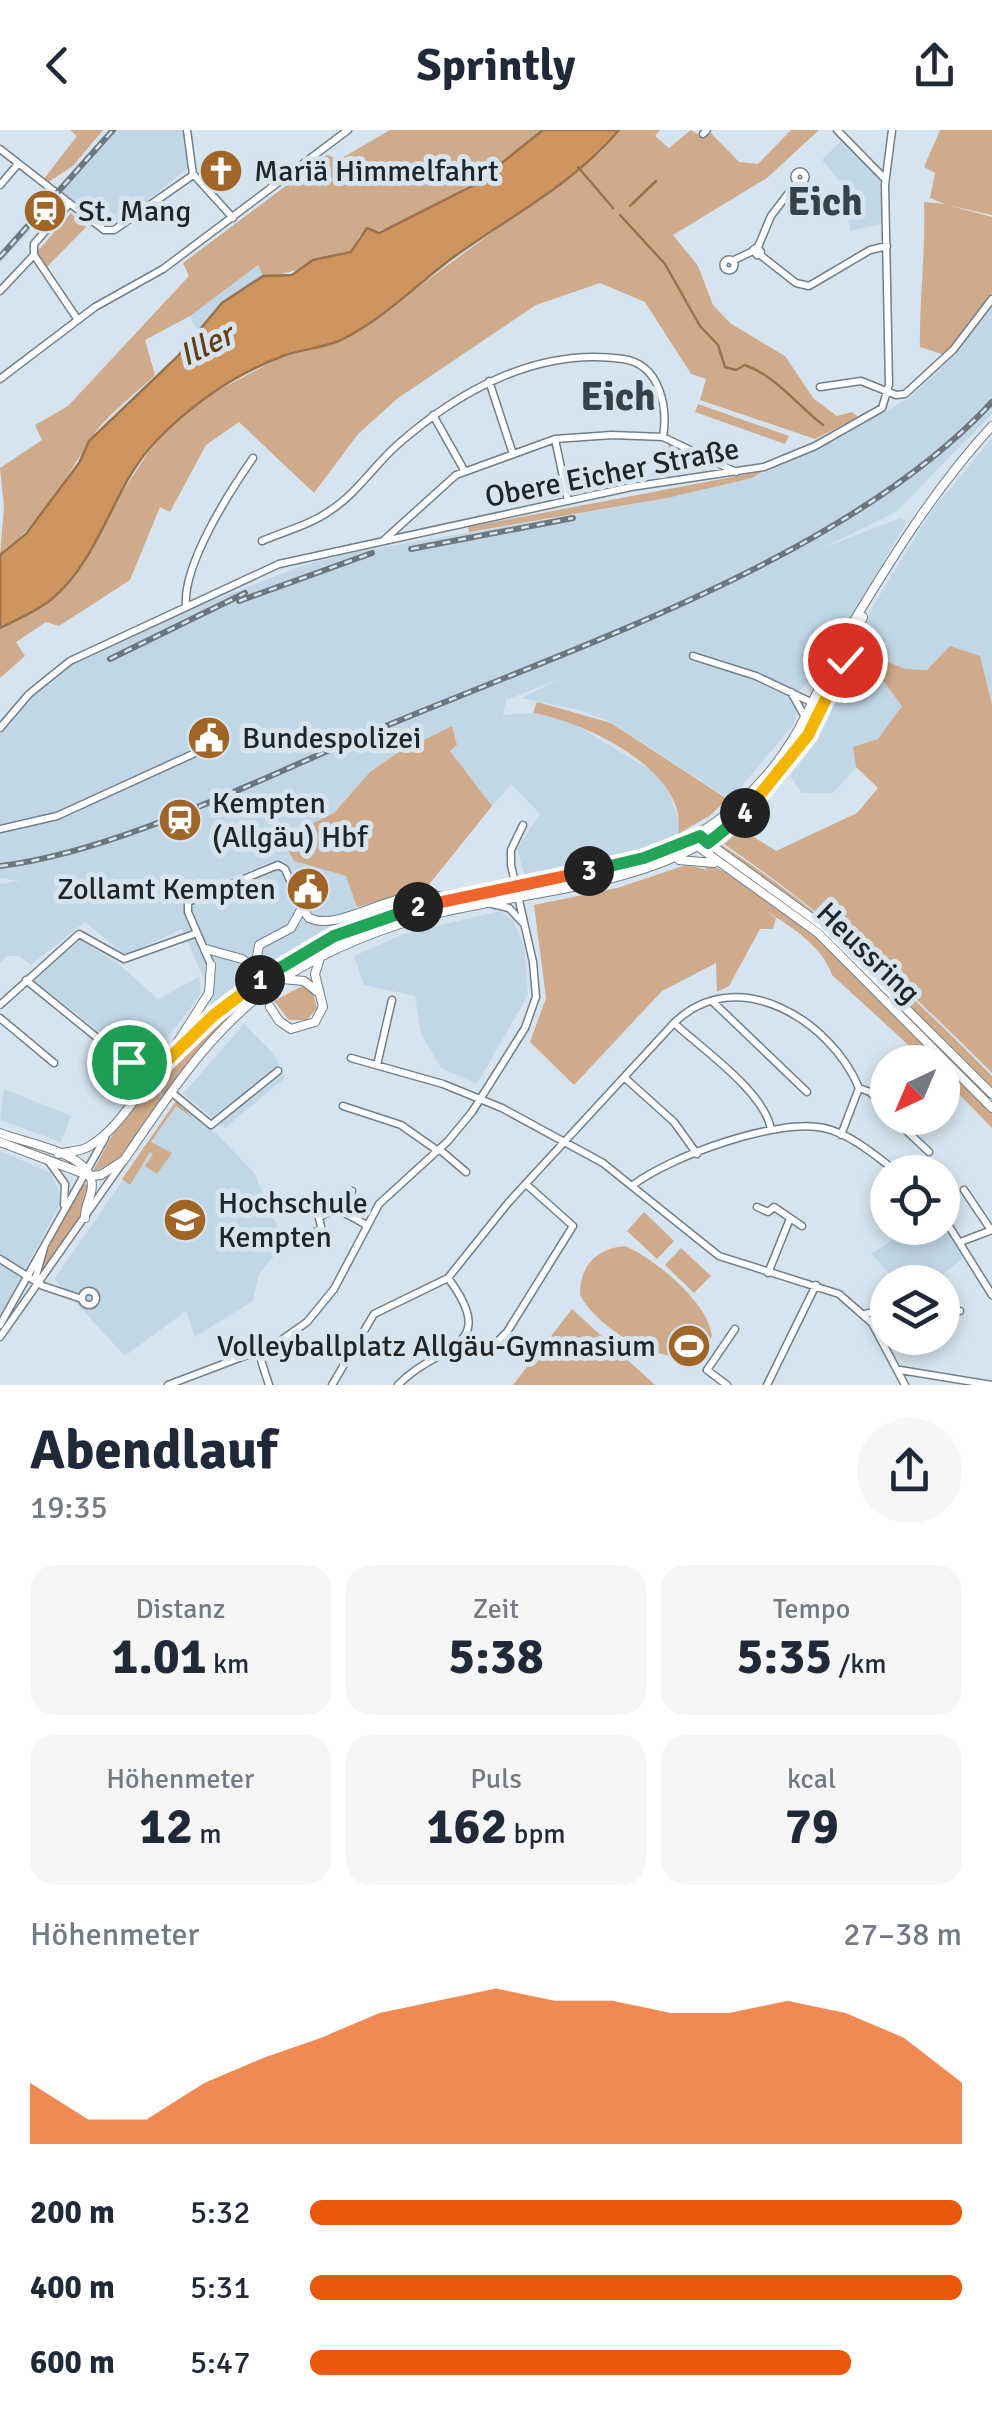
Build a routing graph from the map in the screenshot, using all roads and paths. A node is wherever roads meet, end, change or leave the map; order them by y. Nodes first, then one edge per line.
1 (187, 130) edge
2 (348, 130) edge
3 (837, 130) edge
4 (892, 130) edge
5 (0, 149) edge
6 (18, 164) junction
7 (194, 175) junction
8 (886, 180) junction
9 (797, 182) dead end
10 (0, 186) edge
11 (68, 205) junction
12 (233, 218) junction
13 (886, 246) junction
14 (757, 251) junction
15 (34, 255) junction
16 (732, 261) dead end
17 (0, 291) edge
18 (992, 299) edge
19 (78, 320) junction
20 (0, 379) edge
21 (490, 382) junction
22 (820, 387) dead end
23 (889, 393) junction
24 (434, 415) junction
25 (992, 426) edge
26 (663, 437) junction
27 (555, 439) junction
28 (512, 451) junction
29 (253, 458) dead end
30 (712, 459) junction
31 (464, 470) junction
32 (737, 472) junction
33 (713, 476) junction
34 (568, 501) junction
35 (401, 523) junction
36 (397, 539) junction
37 (262, 541) dead end
38 (381, 543) junction
39 (873, 595) junction
40 (186, 605) junction
41 (693, 656) dead end
42 (790, 691) junction
43 (812, 702) junction
44 (823, 709) junction
45 (805, 717) junction
46 (0, 728) edge
47 (217, 743) dead end
48 (523, 825) dead end
49 (0, 830) edge
50 (703, 842) junction
51 (670, 860) junction
52 (717, 864) junction
53 (516, 888) junction
54 (518, 898) junction
55 (450, 900) junction
56 (491, 903) junction
57 (302, 908) junction
58 (525, 926) junction
59 (197, 933) junction
60 (206, 949) junction
61 (320, 958) junction
62 (210, 966) joint
63 (282, 979) junction
64 (26, 980) junction
65 (324, 999) junction
66 (392, 1000) dead end
67 (711, 1000) junction
68 (0, 1004) edge
69 (270, 1007) tunnel mouth
70 (0, 1018) edge
71 (674, 1023) junction
72 (170, 1055) junction
73 (351, 1058) dead end
74 (54, 1063) dead end
75 (377, 1065) junction
76 (278, 1071) dead end
77 (625, 1078) junction
78 (148, 1079) junction
79 (859, 1088) junction
80 (171, 1092) junction
81 (807, 1092) dead end
82 (870, 1092) edge
83 (992, 1094) edge
84 (480, 1098) junction
85 (344, 1106) dead end
86 (992, 1108) edge
87 (111, 1128) junction
88 (771, 1130) junction
89 (0, 1133) edge
90 (842, 1134) junction
91 (912, 1135) edge
92 (566, 1140) junction
93 (0, 1142) edge
94 (438, 1150) junction
95 (929, 1152) dead end
96 (58, 1154) junction
97 (698, 1154) junction
98 (872, 1155) edge
99 (46, 1158) junction
100 (124, 1160) junction
101 (466, 1172) dead end
102 (86, 1174) junction
103 (526, 1184) junction
104 (633, 1185) junction
105 (352, 1190) dead end
106 (964, 1190) dead end
107 (757, 1207) dead end
108 (64, 1208) junction
109 (340, 1210) junction
110 (85, 1218) junction
111 (789, 1221) junction
112 (366, 1225) junction
113 (802, 1226) dead end
114 (992, 1230) edge
115 (301, 1234) dead end
116 (960, 1238) edge
117 (962, 1241) junction
118 (44, 1247) junction
119 (0, 1259) edge
120 (768, 1273) junction
121 (28, 1277) junction
122 (448, 1278) junction
123 (40, 1283) junction
124 (816, 1285) junction
125 (992, 1295) edge
126 (82, 1300) dead end
127 (27, 1302) junction
128 (870, 1313) edge
129 (865, 1314) junction
130 (0, 1325) edge
131 (735, 1329) dead end
132 (0, 1337) edge
133 (462, 1342) junction
134 (258, 1351) junction
135 (898, 1370) junction
136 (168, 1385) edge
137 (268, 1385) edge
138 (332, 1385) edge
139 (398, 1385) edge
140 (728, 1385) edge
141 (768, 1385) edge
142 (905, 1385) edge
143 (992, 1385) edge

1 - 7 street
2 - 12 street
3 - 8 street
4 - 8 street
5 - 6 street
6 - 10 street
6 - 11 street
7 - 11 street
7 - 12 street
8 - 13 street
9 - 14 street
11 - 15 street
12 - 19 street
13 - 14 street
13 - 23 street
14 - 16 street
15 - 17 street
15 - 19 street
18 - 23 street, Obere Eicher Straße
19 - 20 street
21 - 24 street
21 - 26 street
21 - 28 street
22 - 23 street
23 - 32 street, Obere Eicher Straße
24 - 31 street
24 - 37 street
25 - 39 main road
26 - 27 street
26 - 30 street
27 - 28 street
27 - 34 street
28 - 31 street
29 - 40 street
30 - 32 street
30 - 33 street
31 - 35 street
32 - 33 street, Obere Eicher Straße
33 - 34 street, Obere Eicher Straße
34 - 36 street, Obere Eicher Straße
35 - 36 street
35 - 38 street
36 - 38 street, Obere Eicher Straße
38 - 40 street, Obere Eicher Straße
39 - 43 main road
39 - 44 main road
40 - 46 street, Obere Eicher Straße
41 - 42 street
42 - 43 street
42 - 45 street
43 - 44 street
43 - 45 main road
44 - 50 main road
45 - 50 main road
47 - 49 street
48 - 53 street
50 - 51 main road
50 - 52 main road, Heussring
50 - 53 main road
50 - 83 main road, Heussring
51 - 52 main road
51 - 54 main road
52 - 86 main road, Heussring
53 - 54 street
53 - 55 main road
54 - 56 main road
54 - 58 street
55 - 57 main road
55 - 72 main road
56 - 58 street
56 - 61 main road
57 - 59 street
57 - 60 main road
58 - 84 street
59 - 60 street
59 - 64 street
60 - 62 street
61 - 63 main road
61 - 65 main road
62 - 72 main road
63 - 65 main road
63 - 80 main road
64 - 68 street
64 - 78 street
65 - 69 main road
66 - 75 street
67 - 71 street
67 - 79 street
67 - 81 street
70 - 74 street
71 - 77 street
71 - 88 street
72 - 78 main road
73 - 75 street
75 - 84 street
76 - 80 street
77 - 92 street
77 - 97 street
78 - 87 main road
79 - 82 street
79 - 90 street
80 - 100 main road
84 - 92 street
84 - 94 street
85 - 94 street
87 - 96 main road
87 - 102 street
88 - 90 street
88 - 97 street
89 - 96 main road
90 - 98 street
91 - 95 street
92 - 103 street
92 - 104 street
93 - 99 main road
94 - 101 street
94 - 112 street
96 - 102 main road
97 - 104 street
99 - 102 main road
99 - 108 street
100 - 102 main road
100 - 110 street
102 - 108 street
102 - 110 main road
103 - 122 street
103 - 133 street
104 - 120 street
105 - 109 street
106 - 114 street
107 - 111 street
108 - 118 street
109 - 112 street
109 - 115 street
110 - 123 street
111 - 113 street
111 - 120 street
112 - 134 street
114 - 117 street
116 - 117 street
117 - 125 street
118 - 121 street
118 - 123 street
119 - 121 street
120 - 124 street
121 - 123 street
121 - 127 street
121 - 130 street
122 - 133 street
122 - 138 street
123 - 126 street
123 - 127 street
124 - 129 street
124 - 141 street
127 - 132 street
128 - 129 street
129 - 135 street
131 - 140 street
133 - 139 street
134 - 136 street
134 - 137 street
135 - 142 street
135 - 143 street

